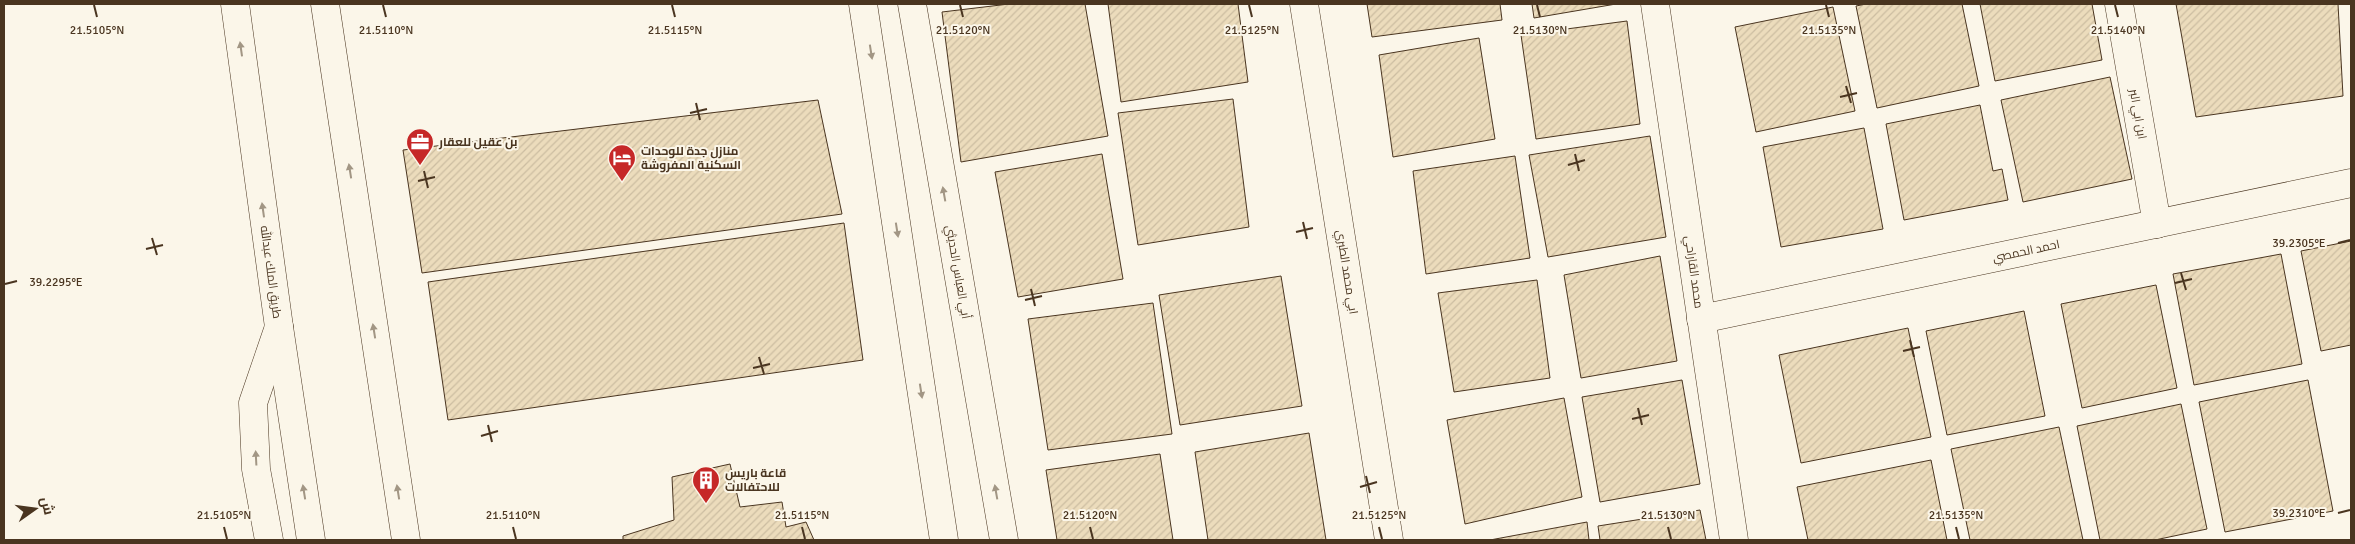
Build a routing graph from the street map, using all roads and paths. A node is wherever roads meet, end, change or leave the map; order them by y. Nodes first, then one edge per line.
1 (235, 4) edge
2 (324, 4) edge
3 (863, 4) edge
4 (912, 4) edge
5 (1304, 4) edge
6 (1655, 4) edge
7 (2119, 4) edge
8 (2351, 183) edge
9 (2157, 224) junction
10 (1701, 319) junction
11 (278, 327) junction
12 (269, 540) edge
13 (312, 540) edge
14 (406, 540) edge
15 (944, 540) edge
16 (1004, 540) edge
17 (1389, 540) edge
18 (1734, 540) edge

11 -> 1 main road, طريق الملك عبدالله
14 -> 2 main road
3 -> 15 main road
16 -> 4 main road, أبي العباس الحديثي
5 - 17 main road, ابي محمد الطبري
6 - 10 main road, محمد القاراحي
7 - 9 main road, ابن ابي البر
8 - 9 main road, احمد الحمصي
9 - 10 main road, احمد الحمصي
10 - 18 main road, محمد القاراحي
12 -> 11 main road
13 -> 11 main road, طريق الملك عبدالله

